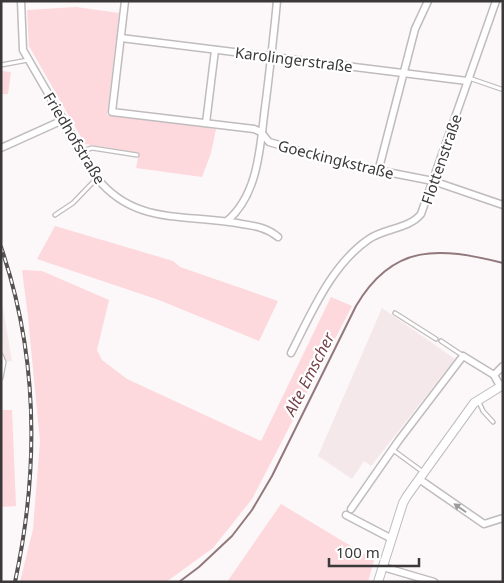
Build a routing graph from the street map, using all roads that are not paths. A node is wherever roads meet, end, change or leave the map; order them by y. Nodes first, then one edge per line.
1 (21, 1) edge
2 (125, 1) edge
3 (277, 1) edge
4 (428, 1) edge
5 (496, 1) edge
6 (120, 38) junction
7 (215, 50) junction
8 (272, 55) junction
9 (29, 60) junction
10 (1, 65) edge
11 (405, 72) junction
12 (468, 79) junction
13 (501, 90) dead end
14 (63, 120) junction
15 (206, 122) junction
16 (261, 132) junction
17 (1, 148) edge
18 (82, 151) junction
19 (137, 155) dead end
20 (378, 172) junction
21 (97, 178) junction
22 (432, 181) junction
23 (503, 204) edge
24 (55, 214) dead end
25 (227, 221) junction
26 (278, 237) dead end
27 (396, 312) dead end
28 (436, 339) dead end
29 (441, 341) dead end
30 (291, 353) dead end
31 (1, 355) edge
32 (463, 356) junction
33 (503, 366) edge
34 (494, 375) junction
35 (1, 378) edge
36 (502, 386) edge
37 (478, 400) junction
38 (493, 422) dead end
39 (393, 450) junction
40 (421, 476) junction
41 (352, 509) dead end
42 (346, 515) dead end
43 (503, 518) edge
44 (392, 539) junction
45 (383, 567) junction
46 (378, 582) edge
47 (434, 582) edge

1 - 9 street, Friedhofstraße
2 - 6 street
3 - 8 street
4 - 11 street
5 - 12 street, Flottenstraße
6 - 7 street, Karolingerstraße
6 - 15 street, Goeckingkstraße
7 - 8 street, Karolingerstraße
7 - 15 street
8 - 11 street, Karolingerstraße
8 - 16 street
9 - 10 lane
9 - 14 street, Friedhofstraße
11 - 12 street, Karolingerstraße
11 - 20 street
12 - 13 lane
12 - 22 street, Flottenstraße
14 - 17 street
14 - 18 street, Friedhofstraße
15 - 16 street, Goeckingkstraße
16 - 20 street, Goeckingkstraße
16 - 25 street
18 - 19 lane
18 - 21 street, Friedhofstraße
20 - 22 street, Goeckingkstraße
21 - 24 lane
21 - 25 street, Friedhofstraße
22 - 23 street, Goeckingkstraße
22 - 30 street, Flottenstraße
25 - 26 street, Friedhofstraße
27 - 28 lane
29 - 32 lane
31 - 35 lane
32 - 34 street
32 - 39 street
33 - 34 street
34 - 36 street
36 - 37 street
37 - 38 lane
37 - 40 street
39 - 40 lane
39 - 41 street
43 -> 40 street
40 - 44 street
42 - 44 street
44 - 45 street
45 - 46 street
45 - 47 street

